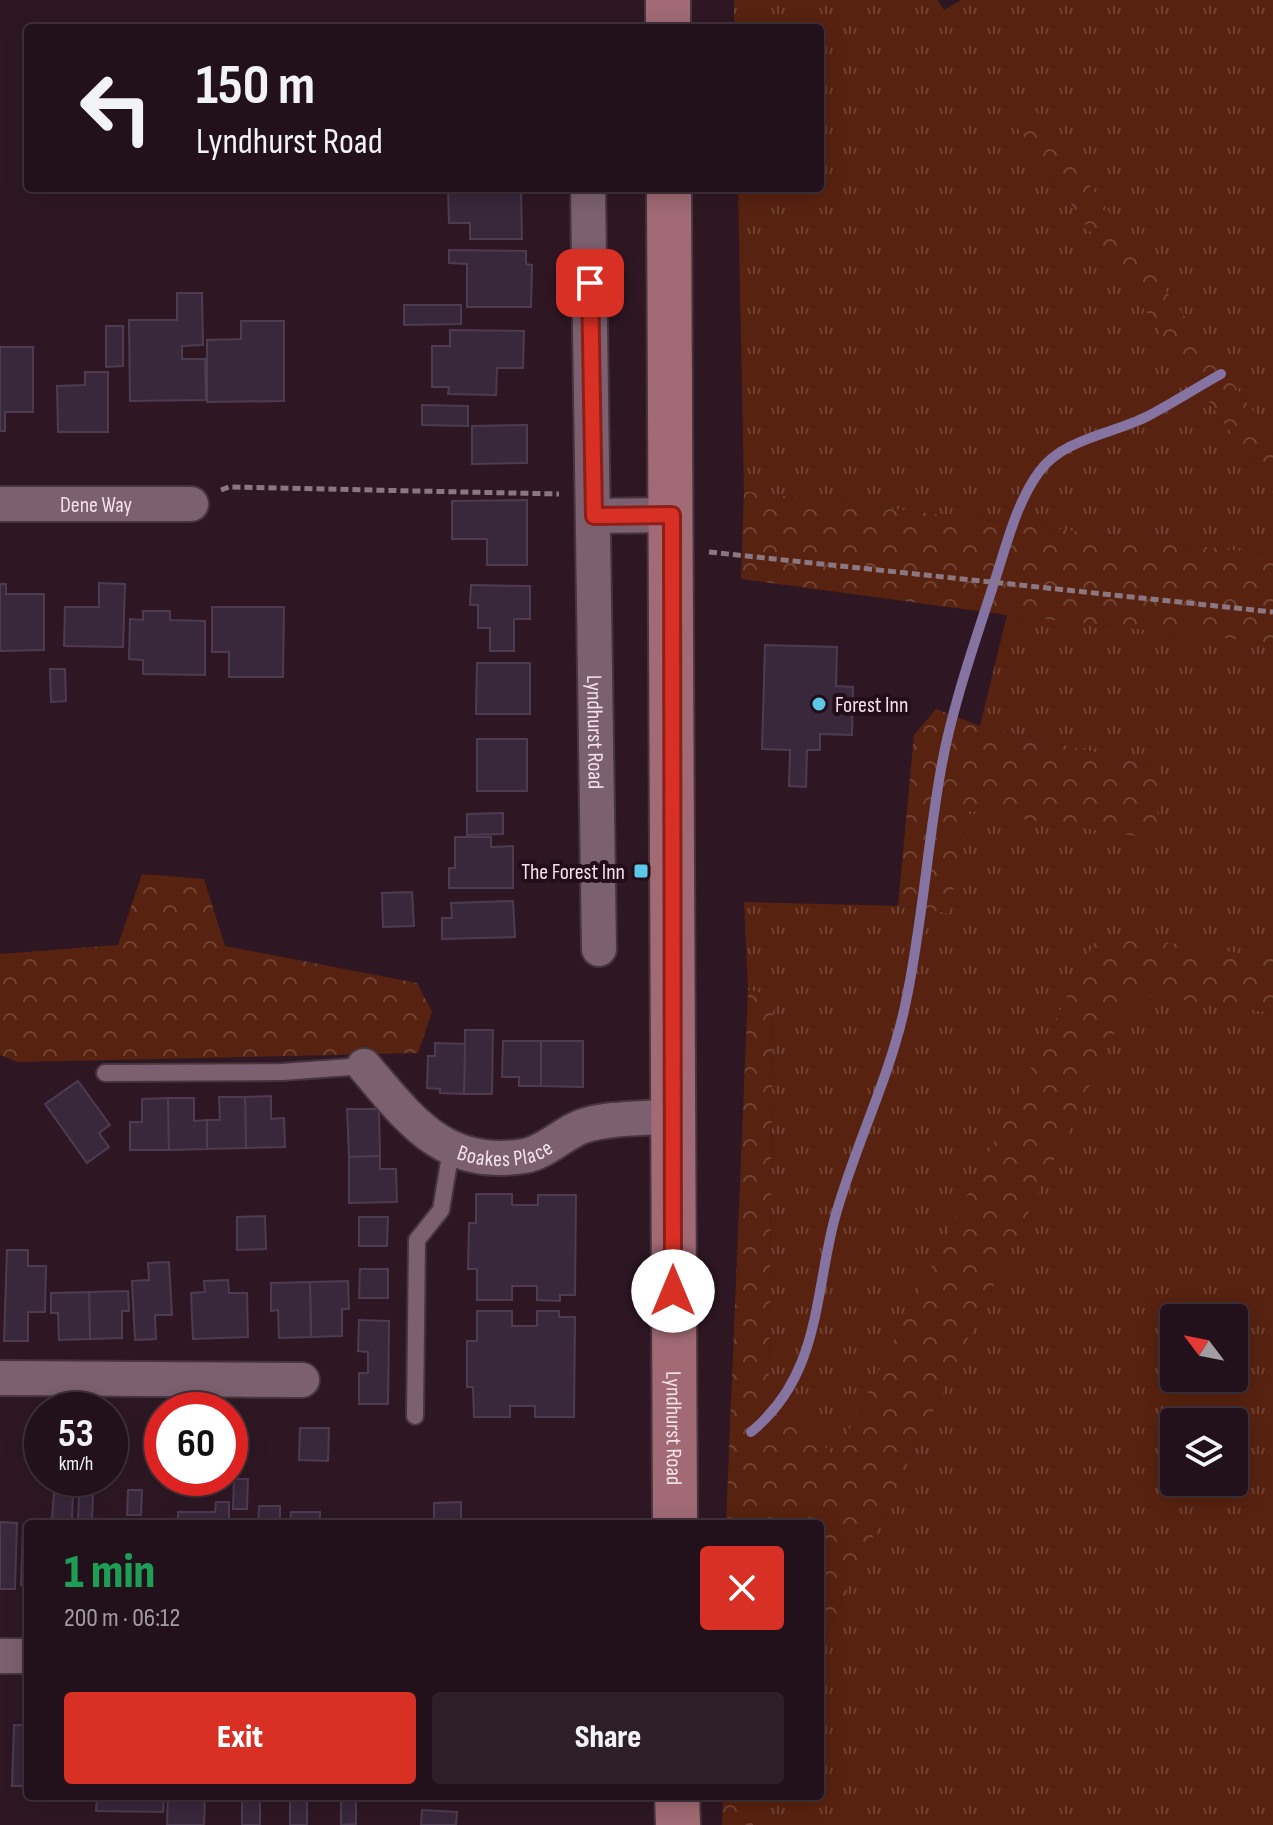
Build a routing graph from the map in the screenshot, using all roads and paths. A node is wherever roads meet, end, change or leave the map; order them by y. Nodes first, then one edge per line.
1 (668, 0) edge
2 (668, 24) edge
3 (588, 192) edge
4 (669, 192) edge
5 (0, 504) edge
6 (191, 504) joint
7 (593, 506) junction
8 (672, 532) junction
9 (1273, 612) edge
10 (599, 949) dead end
11 (364, 1066) joint
12 (105, 1073) dead end
13 (674, 1116) junction
14 (451, 1150) junction
15 (0, 1378) edge
16 (302, 1380) dead end
17 (415, 1416) dead end
18 (675, 1520) edge
19 (0, 1656) edge
20 (24, 1656) edge
21 (677, 1800) edge
22 (678, 1825) edge

1 - 2 main road
3 - 7 street, Lyndhurst Road
4 - 8 main road, Lyndhurst Road
5 - 6 street, Dene Way
6 - 7 path
7 - 8 street
7 - 10 street, Lyndhurst Road
8 - 9 path
8 - 13 main road, Lyndhurst Road
11 - 12 lane
11 - 14 street, Boakes Place
13 - 14 street, Boakes Place
13 - 18 main road, Lyndhurst Road
14 - 17 lane
15 - 16 street
19 - 20 street
21 - 22 main road

